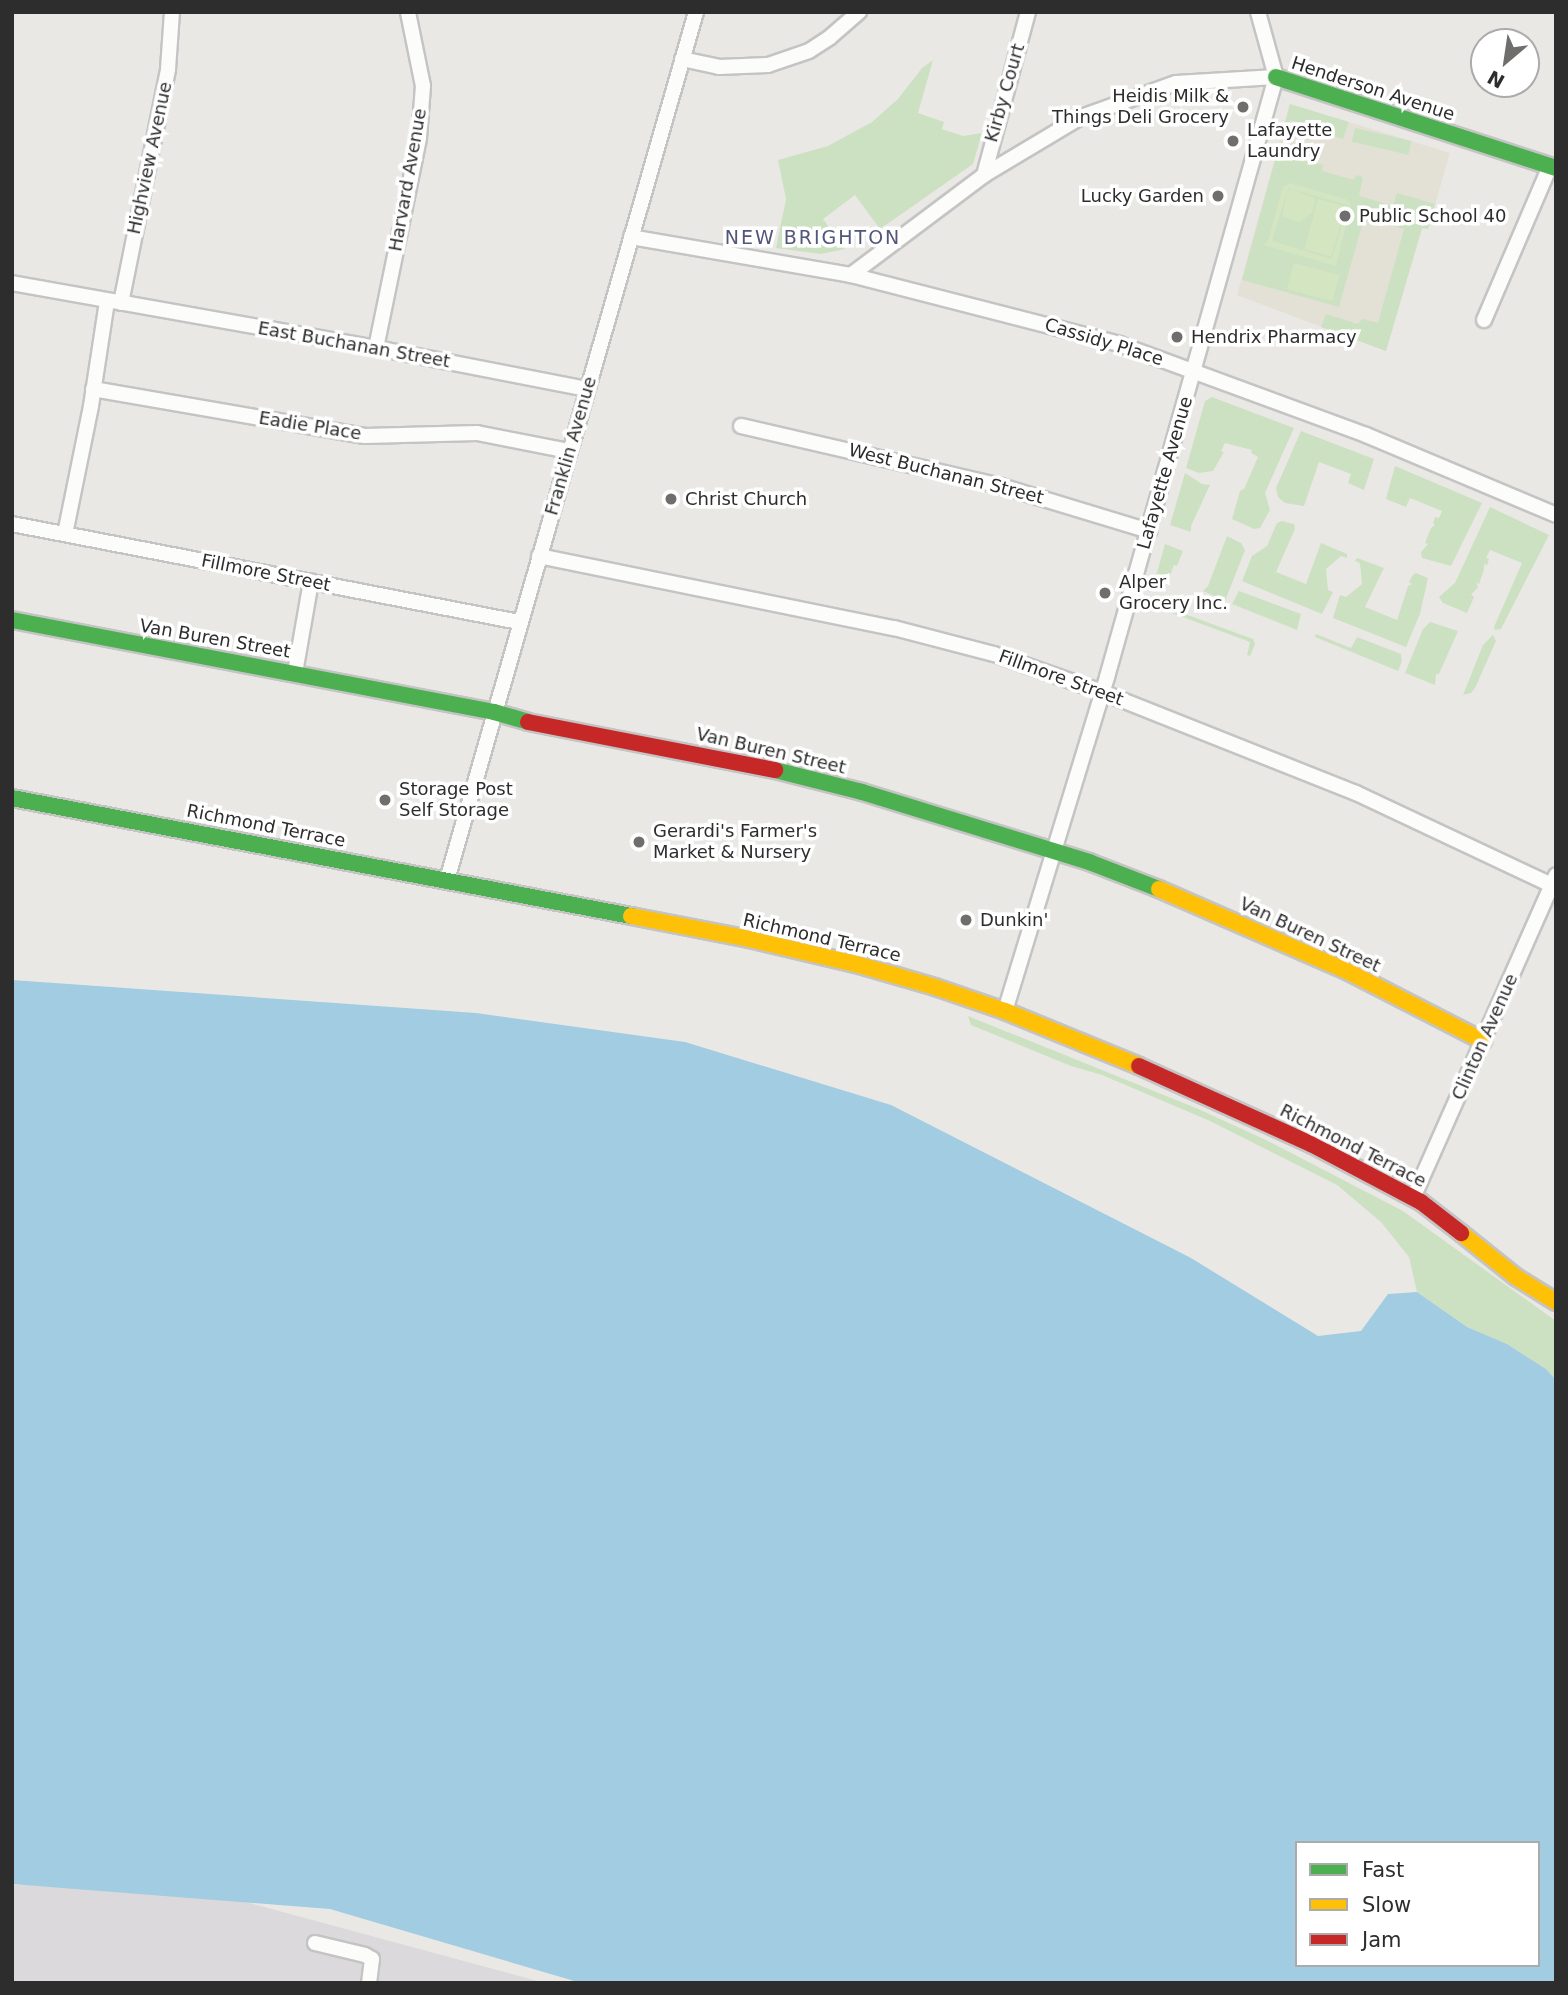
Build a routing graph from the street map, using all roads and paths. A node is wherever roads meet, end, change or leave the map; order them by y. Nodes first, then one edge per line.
1 (172, 12) edge
2 (408, 12) edge
3 (696, 12) edge
4 (859, 12) edge
5 (1028, 12) edge
6 (1258, 12) edge
7 (682, 60) junction
8 (1276, 77) junction
9 (1553, 167) edge
10 (984, 174) junction
11 (631, 237) junction
12 (850, 275) junction
13 (12, 283) edge
14 (114, 302) junction
15 (1484, 320) dead end
16 (376, 348) junction
17 (1194, 370) junction
18 (93, 389) junction
19 (587, 389) junction
20 (741, 426) dead end
21 (569, 451) junction
22 (1556, 516) edge
23 (12, 524) edge
24 (1149, 531) junction
25 (65, 534) junction
26 (539, 556) junction
27 (311, 582) junction
28 (12, 620) edge
29 (519, 622) junction
30 (295, 673) junction
31 (1102, 692) junction
32 (494, 712) junction
33 (12, 798) edge
34 (1055, 852) junction
35 (447, 880) junction
36 (1554, 882) edge
37 (1005, 1012) junction
38 (1483, 1041) junction
39 (1413, 1198) junction
40 (1556, 1302) edge
41 (315, 1943) dead end
42 (369, 1983) edge

1 - 14 street, Highview Avenue
2 - 16 street, Harvard Avenue
3 - 7 street, Franklin Avenue
4 - 7 street
5 - 10 street, Kirby Court
6 - 8 street
7 - 11 street, Franklin Avenue
8 - 9 street, Henderson Avenue
8 - 10 street, Henderson Avenue
8 - 17 street, Lafayette Avenue
9 - 15 street
10 - 12 street, Henderson Avenue
11 - 12 street, Cassidy Place
11 - 19 street, Franklin Avenue
12 - 17 street, Cassidy Place
13 - 14 street, East Buchanan Street
14 - 16 street, East Buchanan Street
14 - 18 street, Highview Avenue
16 - 19 street, East Buchanan Street
17 - 22 street, Cassidy Place
17 - 24 street, Lafayette Avenue
18 - 21 street, Eadie Place
18 - 25 street, Highview Avenue
19 - 21 street, Franklin Avenue
20 - 24 street, West Buchanan Street
21 - 26 street, Franklin Avenue
23 - 25 street, Fillmore Street
24 - 31 street, Lafayette Avenue
25 - 27 street, Fillmore Street
26 - 29 street, Franklin Avenue
26 - 31 street, Fillmore Street
27 - 29 street, Fillmore Street
27 - 30 street
28 - 30 street, Van Buren Street
29 - 32 street, Franklin Avenue
30 - 32 street, Van Buren Street
31 - 34 street, Lafayette Avenue
31 - 36 street, Fillmore Street
32 - 34 street, Van Buren Street
32 - 35 street, Franklin Avenue
33 - 35 street, Richmond Terrace
34 - 37 street, Lafayette Avenue
34 - 38 street, Van Buren Street
35 - 37 street, Richmond Terrace
36 - 38 street, Clinton Avenue
37 - 39 street, Richmond Terrace
38 - 39 street, Clinton Avenue
39 - 40 street, Richmond Terrace
41 - 42 street

